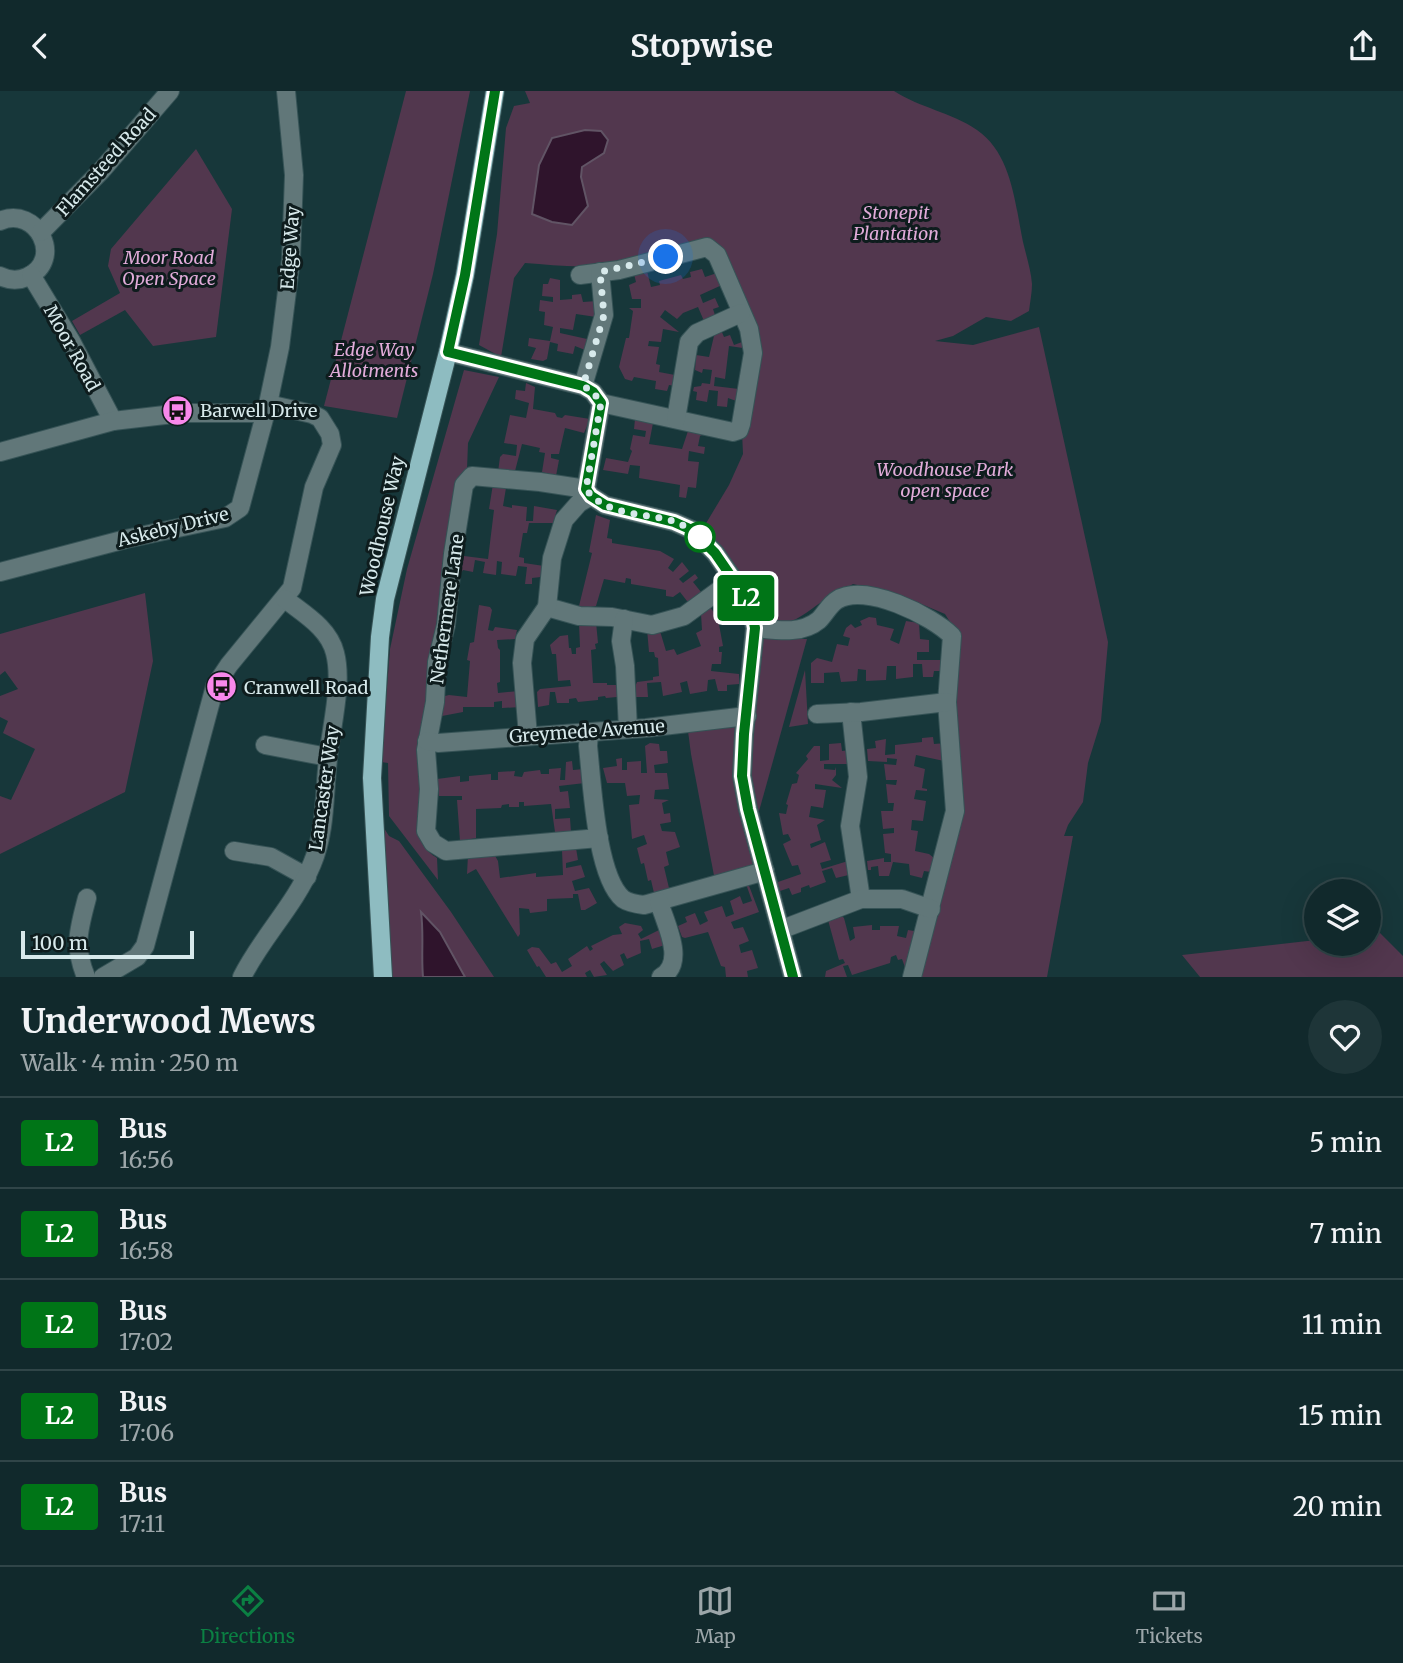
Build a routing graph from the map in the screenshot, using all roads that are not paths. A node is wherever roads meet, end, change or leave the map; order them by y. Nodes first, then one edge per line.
1 (170, 91) edge
2 (286, 91) edge
3 (495, 91) edge
4 (0, 221) edge
5 (41, 232) junction
6 (600, 272) junction
7 (31, 275) junction
8 (580, 275) dead end
9 (0, 276) edge
10 (741, 313) junction
11 (448, 352) junction
12 (583, 386) junction
13 (601, 403) junction
14 (267, 409) junction
15 (676, 419) junction
16 (113, 421) junction
17 (0, 452) edge
18 (589, 492) junction
19 (0, 572) edge
20 (733, 580) junction
21 (285, 599) junction
22 (547, 607) junction
23 (624, 619) junction
24 (755, 628) junction
25 (947, 702) junction
26 (852, 712) junction
27 (817, 714) dead end
28 (747, 716) junction
29 (628, 729) junction
30 (589, 733) junction
31 (528, 736) junction
32 (427, 741) junction
33 (265, 745) dead end
34 (328, 757) junction
35 (599, 838) junction
36 (234, 851) dead end
37 (765, 871) junction
38 (307, 877) junction
39 (87, 898) dead end
40 (861, 899) junction
41 (659, 902) junction
42 (930, 909) junction
43 (780, 930) junction
44 (86, 977) edge
45 (103, 977) edge
46 (242, 977) edge
47 (383, 977) edge
48 (661, 977) edge
49 (793, 977) edge
50 (912, 977) edge

1 - 5 street, Flamsteed Road
2 - 14 street, Edge Way
3 - 11 main road, Woodhouse Way
4 - 5 street
5 - 7 street
6 - 8 street
6 - 10 street
6 - 12 street
7 - 9 street
7 - 16 street, Moor Road
10 - 15 street
10 - 15 street
11 - 12 street
11 - 47 main road, Woodhouse Way
12 - 13 street
13 - 15 street
13 - 18 street
14 - 16 street
14 - 19 street, Askeby Drive
14 - 21 street
16 - 17 street
18 - 20 street
18 - 22 street
18 - 32 street, Nethermere Lane
20 - 23 street
20 - 24 street
21 - 34 street, Lancaster Way
21 - 45 street
22 - 23 street
22 - 31 street
23 - 29 street
24 - 25 street
24 - 28 street
25 - 26 street
25 - 42 street
26 - 27 street
26 - 40 street
28 - 29 street, Greymede Avenue
28 - 37 street
29 - 30 street, Greymede Avenue
30 - 31 street, Greymede Avenue
30 - 35 street
31 - 32 street, Greymede Avenue
32 - 35 street, Nethermere Lane
33 - 34 street
34 - 38 street, Lancaster Way
35 - 41 street
36 - 38 street
37 - 41 street
37 - 43 street
38 - 46 street, Lancaster Way
39 - 44 street
40 - 42 street
40 - 43 street
41 - 48 street
42 - 50 street
43 - 49 street

